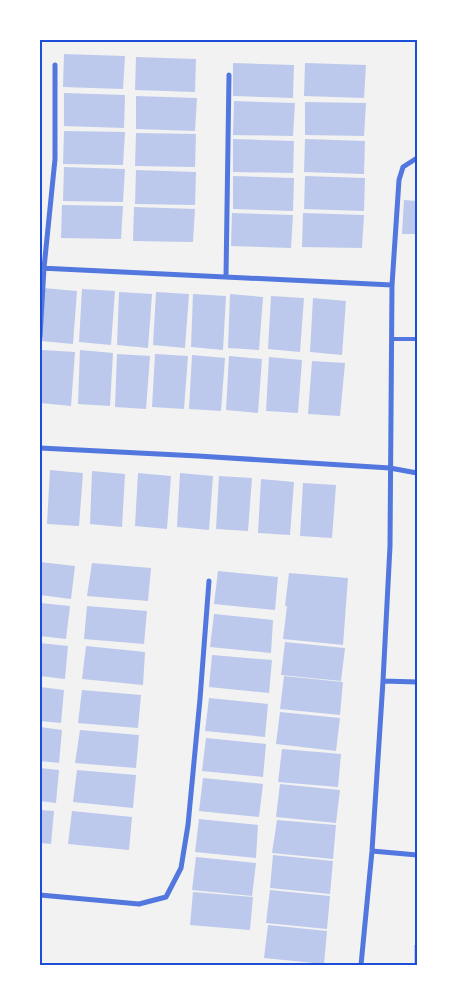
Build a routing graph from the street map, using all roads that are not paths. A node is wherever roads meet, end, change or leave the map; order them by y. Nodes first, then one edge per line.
1 (55, 65) dead end
2 (229, 75) dead end
3 (417, 158) edge
4 (42, 268) edge
5 (226, 277) junction
6 (392, 285) junction
7 (40, 336) edge
8 (392, 339) junction
9 (417, 339) edge
10 (40, 448) edge
11 (390, 468) junction
12 (417, 473) edge
13 (209, 581) dead end
14 (383, 681) junction
15 (417, 682) edge
16 (372, 851) junction
17 (417, 855) edge
18 (40, 895) edge
19 (361, 965) edge

1 - 4 street
2 - 5 street
3 - 6 street
4 - 5 street
4 - 7 street
5 - 6 street
6 - 8 street
8 - 9 lane
8 - 11 street
10 - 11 street
11 - 12 street
11 - 14 street
13 - 18 street
14 - 15 street
14 - 16 street
16 - 17 street
16 - 19 street

